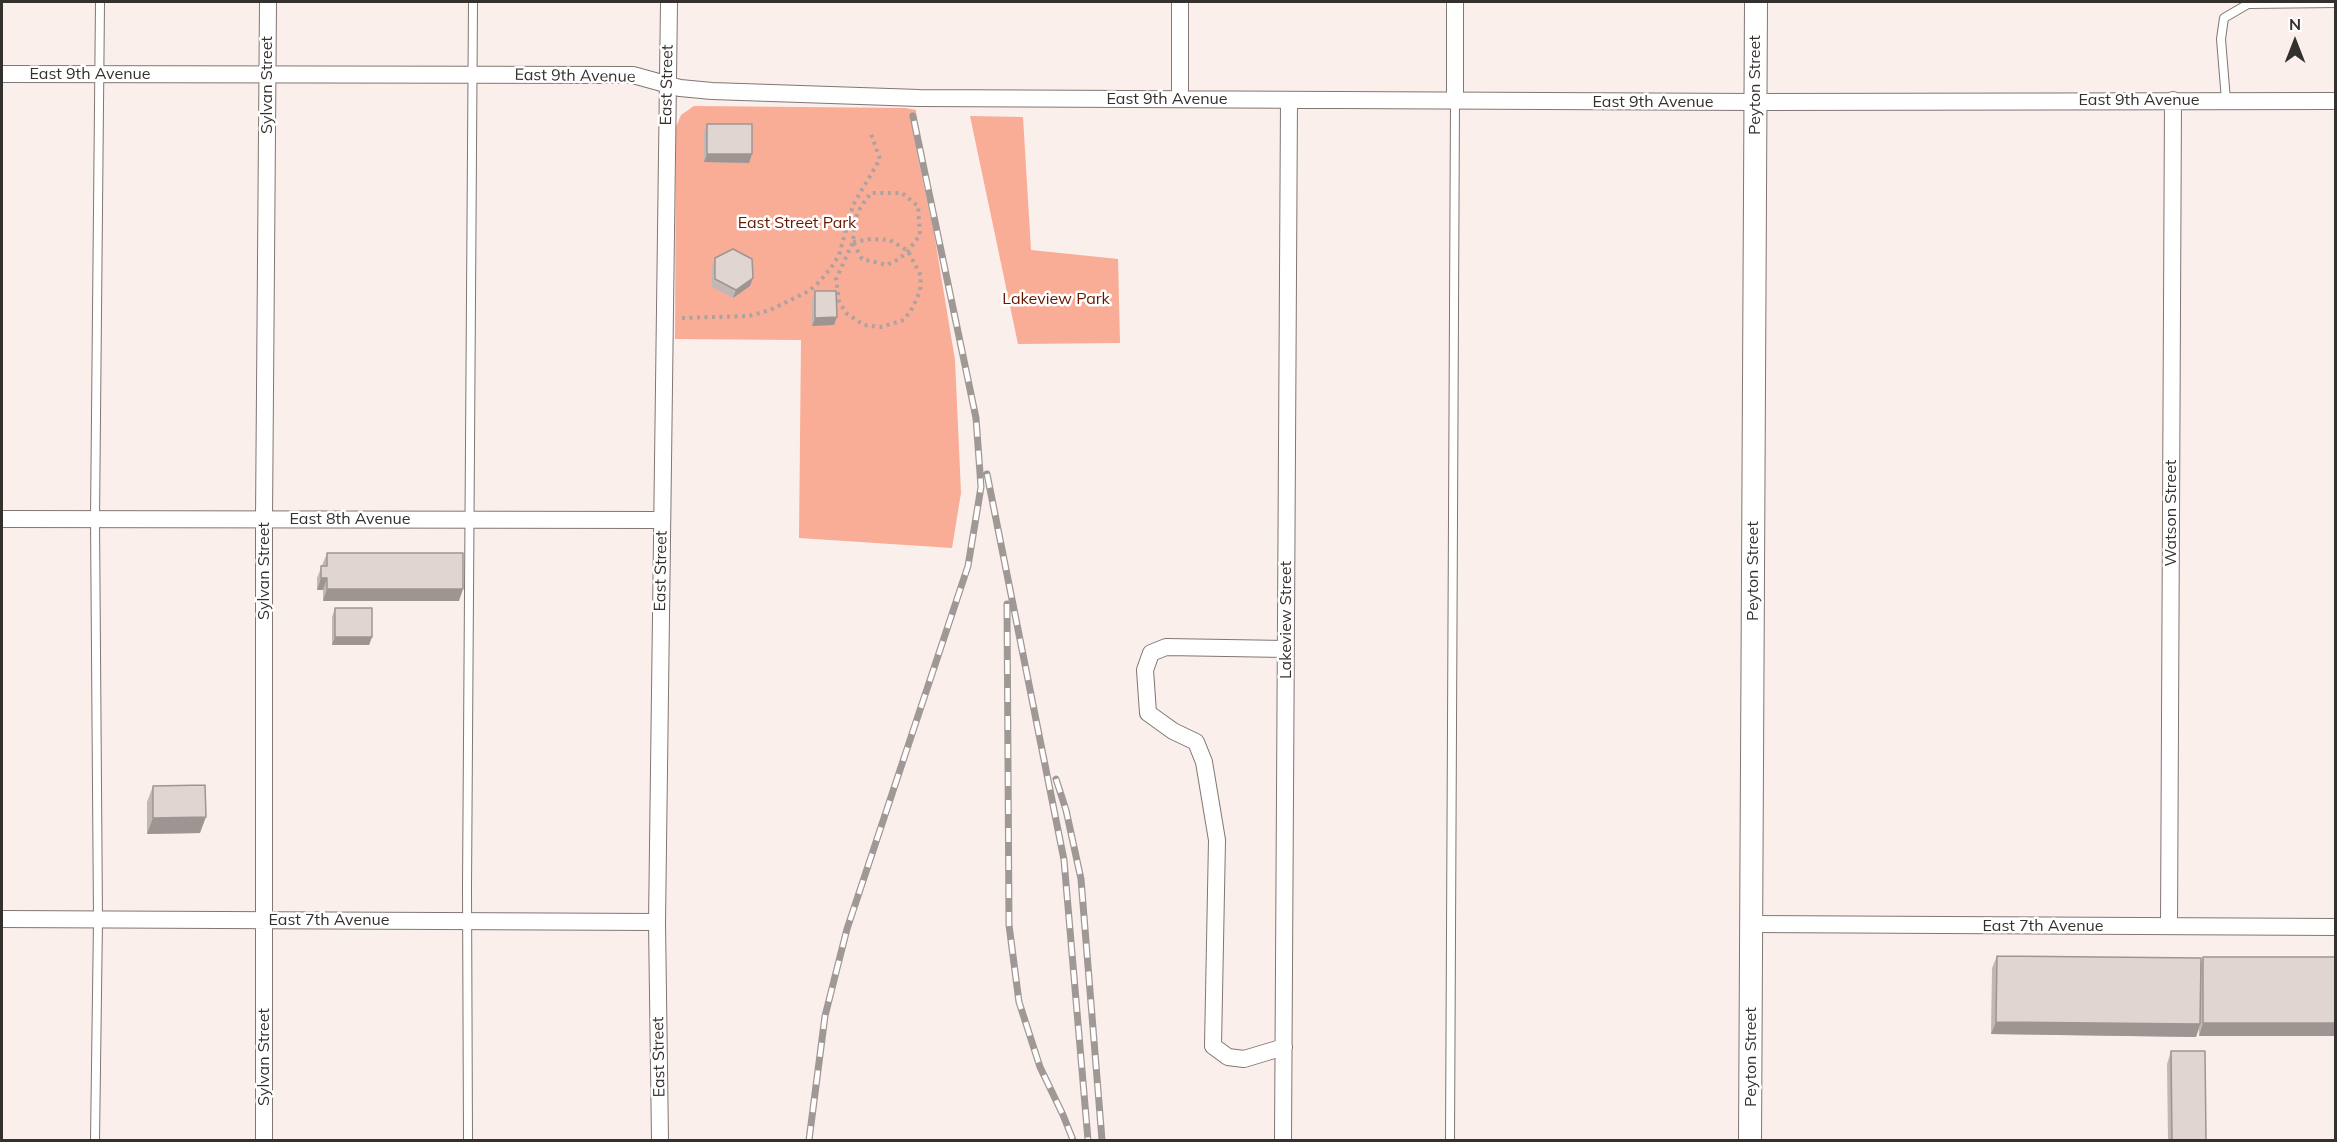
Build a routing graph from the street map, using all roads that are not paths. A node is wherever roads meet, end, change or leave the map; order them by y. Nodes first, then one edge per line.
1 (100, 2) edge
2 (268, 2) edge
3 (473, 2) edge
4 (669, 2) edge
5 (1180, 2) edge
6 (1455, 2) edge
7 (1756, 2) edge
8 (2336, 3) edge
9 (2, 74) edge
10 (99, 74) junction
11 (267, 74) junction
12 (471, 75) junction
13 (667, 84) junction
14 (1179, 99) junction
15 (1289, 100) junction
16 (2173, 100) junction
17 (2226, 100) junction
18 (1455, 101) junction
19 (2336, 101) edge
20 (1755, 102) junction
21 (2, 519) edge
22 (95, 519) junction
23 (264, 519) junction
24 (470, 519) junction
25 (662, 520) junction
26 (1286, 649) junction
27 (2, 919) edge
28 (98, 920) junction
29 (263, 920) junction
30 (467, 920) junction
31 (657, 922) junction
32 (1751, 924) junction
33 (2169, 926) junction
34 (2336, 927) edge
35 (1284, 1047) junction
36 (95, 1140) edge
37 (264, 1140) edge
38 (468, 1140) edge
39 (660, 1140) edge
40 (1283, 1140) edge
41 (1450, 1140) edge
42 (1750, 1140) edge

1 - 10 lane
2 - 11 street, Sylvan Street
3 - 12 lane
4 - 13 street, East Street
5 - 14 street
6 - 18 street
7 - 20 street, Peyton Street
8 - 17 lane
9 - 10 street, East 9th Avenue
10 - 11 street, East 9th Avenue
10 - 22 lane
11 - 12 street, East 9th Avenue
11 - 23 street, Sylvan Street
12 - 13 street, East 9th Avenue
12 - 24 lane
13 - 14 street, East 9th Avenue
13 - 25 street, East Street
14 - 15 street, East 9th Avenue
15 - 18 street, East 9th Avenue
15 - 26 street, Lakeview Street
16 - 17 street, East 9th Avenue
16 - 20 street, East 9th Avenue
16 - 33 street, Watson Street
17 - 19 street, East 9th Avenue
18 - 20 street, East 9th Avenue
18 - 41 lane
20 - 32 street, Peyton Street
21 - 22 street, East 8th Avenue
22 - 23 street, East 8th Avenue
22 - 28 lane
23 - 24 street, East 8th Avenue
23 - 29 street, Sylvan Street
24 - 25 street, East 8th Avenue
24 - 30 lane
25 - 31 street, East Street
26 - 35 street, Lakeview Street
26 - 35 street
27 - 28 street, East 7th Avenue
28 - 29 street, East 7th Avenue
28 - 36 lane
29 - 30 street, East 7th Avenue
29 - 37 street, Sylvan Street
30 - 31 street, East 7th Avenue
30 - 38 lane
31 - 39 street, East Street
32 - 33 street, East 7th Avenue
32 - 42 street, Peyton Street
33 - 34 street, East 7th Avenue
35 - 40 street, Lakeview Street

